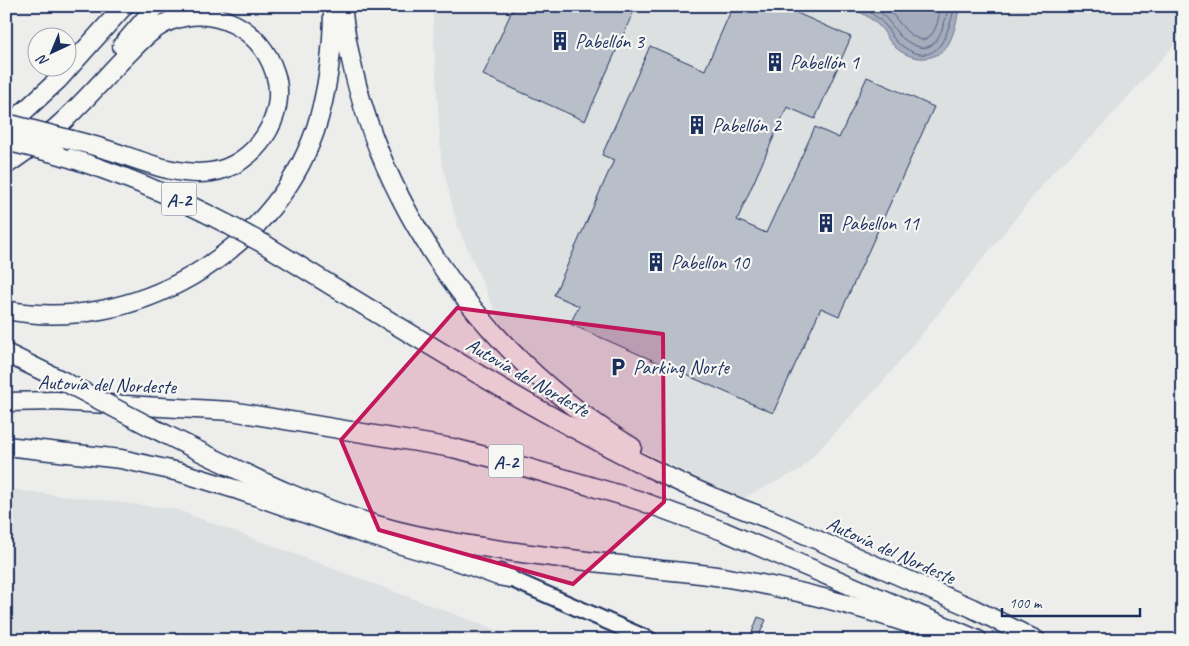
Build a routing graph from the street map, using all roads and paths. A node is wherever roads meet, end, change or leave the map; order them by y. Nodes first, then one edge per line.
1 (124, 6) edge
2 (156, 6) edge
3 (333, 6) edge
4 (342, 6) edge
5 (6, 123) edge
6 (8, 138) edge
7 (6, 165) edge
8 (6, 310) edge
9 (6, 353) edge
10 (6, 402) edge
11 (6, 446) edge
12 (772, 520) junction
13 (415, 535) junction
14 (509, 578) junction
15 (650, 640) edge
16 (956, 640) edge
17 (978, 640) edge
18 (1036, 640) edge

1 - 6 highway
2 - 7 highway
3 - 8 highway
4 - 12 highway
5 - 7 highway, bridge
6 - 12 highway, Autovía del Nordeste / A-2, bridge
9 - 13 highway, bridge
10 - 17 highway, Autovía del Nordeste / A-2
11 - 14 highway
12 - 18 highway, Autovía del Nordeste / A-2
13 - 14 main road
13 - 16 highway
14 - 15 main road

